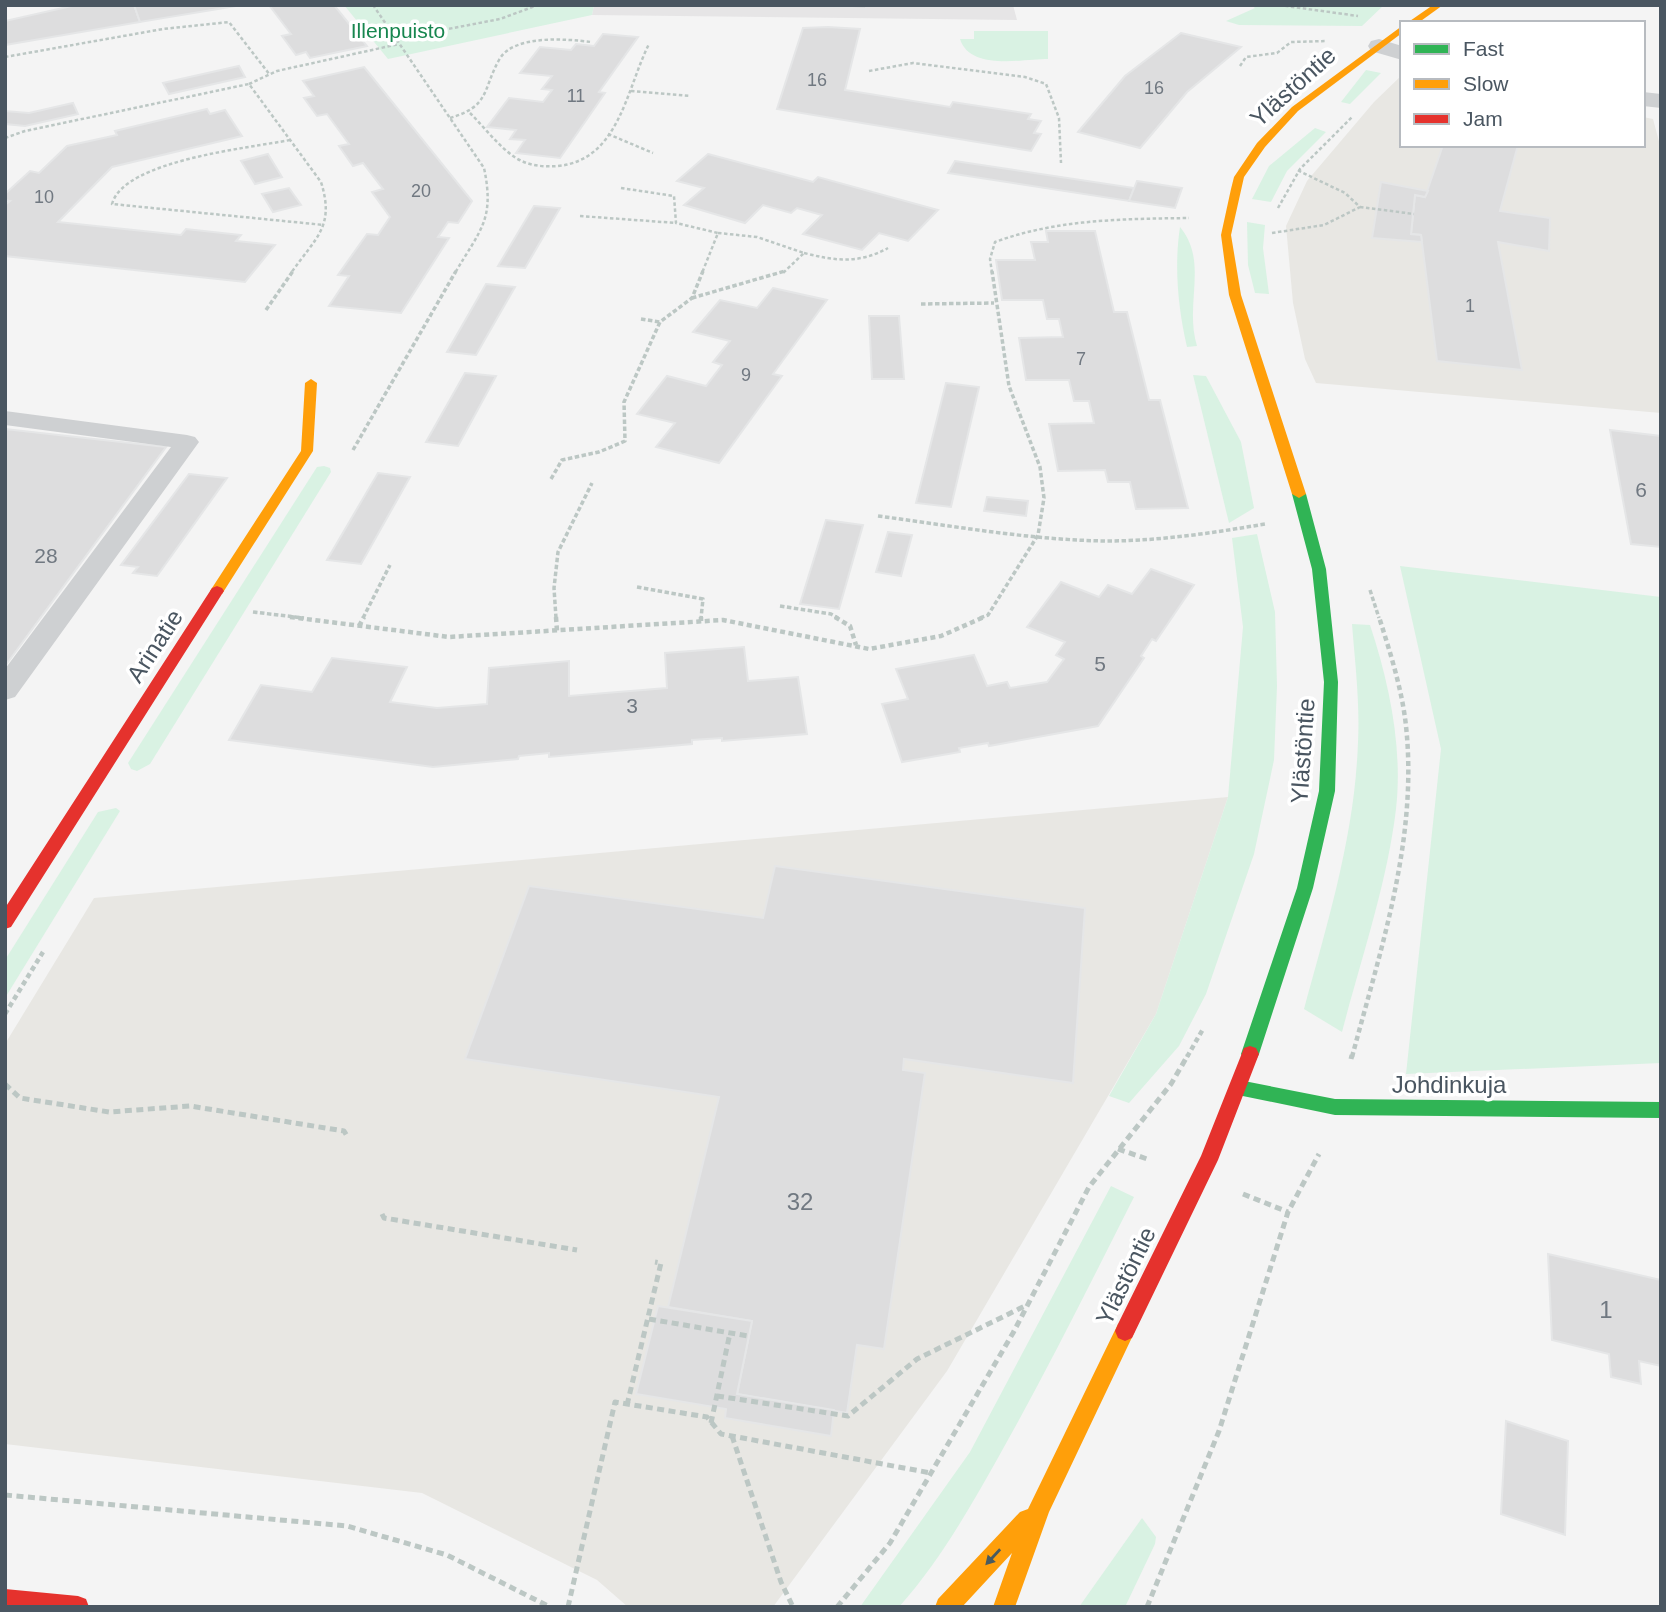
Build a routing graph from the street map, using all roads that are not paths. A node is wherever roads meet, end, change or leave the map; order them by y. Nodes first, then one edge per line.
1 (1439, 5) edge
2 (1414, 21) edge
3 (1400, 30) edge
4 (1379, 46) junction
5 (1400, 52) edge
6 (311, 383) dead end
7 (5, 418) edge
8 (5, 690) edge
9 (5, 922) edge
10 (1239, 1088) junction
11 (1661, 1110) edge
12 (1040, 1508) junction
13 (5, 1600) edge
14 (78, 1607) edge
15 (946, 1607) edge
16 (1004, 1607) edge

1 - 2 street
3 - 4 street, Ylästöntie
4 - 5 street
4 - 10 street, Ylästöntie
6 - 9 street, Arinatie
7 - 8 lane
10 - 11 street, Johdinkuja
10 - 12 street, Ylästöntie
12 -> 15 street, Ylästöntie
12 - 16 street, Ylästöntie
13 - 14 street

